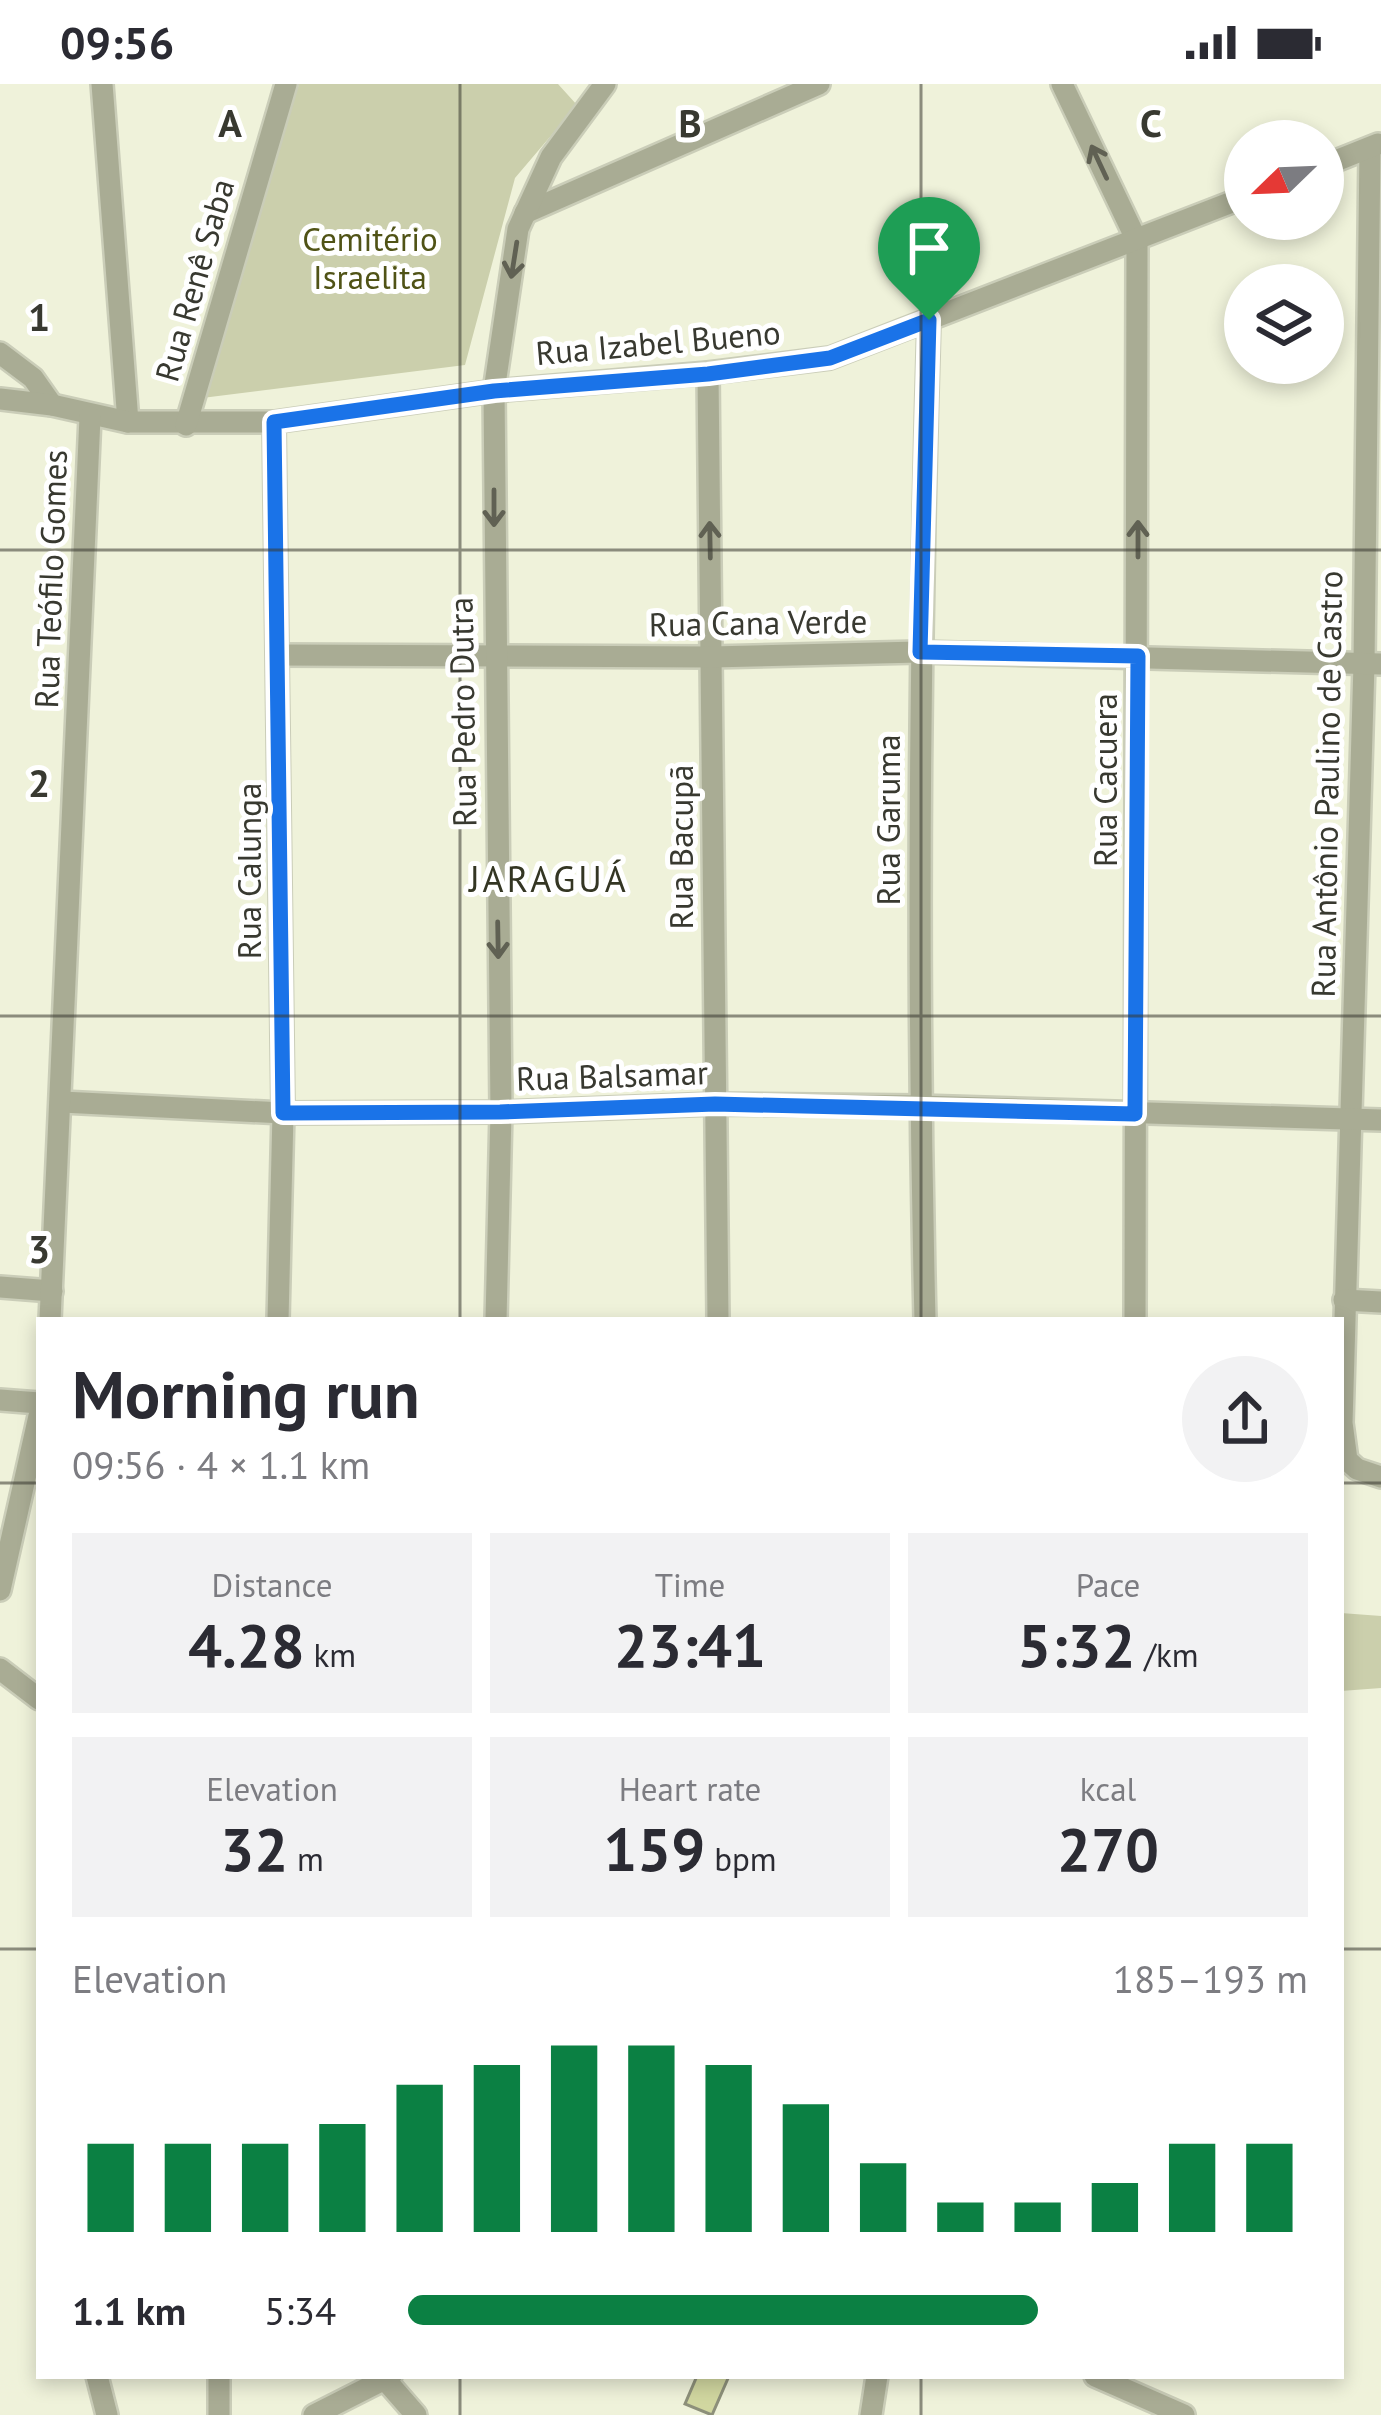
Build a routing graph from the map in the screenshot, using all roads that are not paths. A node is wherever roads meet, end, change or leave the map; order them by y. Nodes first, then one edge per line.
1 (102, 84) edge
2 (286, 84) edge
3 (819, 84) edge
4 (1062, 84) edge
5 (592, 89) edge
6 (1375, 145) edge
7 (1344, 158) edge
8 (1224, 206) edge
9 (525, 213) junction
10 (1137, 241) junction
11 (929, 320) junction
12 (1, 357) edge
13 (708, 374) junction
14 (494, 391) junction
15 (0, 399) edge
16 (52, 405) junction
17 (90, 417) junction
18 (128, 422) junction
19 (274, 422) junction
20 (187, 425) junction
21 (920, 652) junction
22 (279, 655) junction
23 (1138, 656) junction
24 (494, 657) junction
25 (711, 657) junction
26 (1372, 664) edge
27 (1370, 892) edge
28 (62, 1102) junction
29 (715, 1104) junction
30 (920, 1106) junction
31 (500, 1112) junction
32 (283, 1113) junction
33 (1135, 1114) junction
34 (1348, 1119) junction
35 (1381, 1120) edge
36 (0, 1287) edge
37 (52, 1291) junction
38 (1344, 1300) junction
39 (1381, 1302) edge
40 (50, 1317) edge
41 (278, 1317) edge
42 (496, 1317) edge
43 (718, 1317) edge
44 (925, 1317) edge
45 (1135, 1317) edge
46 (1344, 1317) edge
47 (0, 1400) edge
48 (36, 1403) edge
49 (1344, 1438) edge
50 (36, 1445) edge
51 (1381, 1477) edge
52 (29, 1516) edge
53 (0, 1590) edge
54 (0, 1669) edge
55 (36, 1697) edge
56 (98, 2379) edge
57 (218, 2379) edge
58 (382, 2379) edge
59 (388, 2379) edge
60 (877, 2379) edge
61 (1110, 2379) edge
62 (1144, 2386) edge
63 (107, 2415) edge
64 (219, 2415) edge
65 (314, 2415) edge
66 (416, 2415) edge
67 (871, 2415) edge
68 (1184, 2415) edge

1 - 18 street
2 - 20 street, Rua Renê Saba
3 - 9 street
10 -> 4 street
5 - 9 street, Rua Pedro Dutra
6 - 7 street
6 - 26 street, Rua Antônio Paulino de Castro
8 - 10 street, Rua Izabel Bueno
9 -> 14 street, Rua Pedro Dutra
10 - 11 street, Rua Izabel Bueno
23 -> 10 street, Rua Cacuera
11 - 13 street, Rua Izabel Bueno
11 - 21 street, Rua Garuma
12 - 16 street
13 - 14 street, Rua Izabel Bueno
25 -> 13 street, Rua Bacupã
14 - 19 street, Rua Izabel Bueno
14 -> 24 street, Rua Pedro Dutra
15 - 16 street, Rua Izabel Bueno
16 - 17 street, Rua Izabel Bueno
17 - 18 street, Rua Izabel Bueno
17 - 28 street, Rua Teófilo Gomes
18 - 20 street, Rua Izabel Bueno
19 - 20 street, Rua Izabel Bueno
19 - 22 street, Rua Calunga
21 - 23 street, Rua Cana Verde
21 - 25 street, Rua Cana Verde
21 - 30 street, Rua Garuma
22 - 24 street, Rua Cana Verde
22 - 32 street, Rua Calunga
23 - 26 street, Rua Cana Verde
23 - 33 street, Rua Cacuera
24 - 25 street, Rua Cana Verde
24 -> 31 street, Rua Pedro Dutra
25 - 29 street, Rua Bacupã
26 - 27 street, Rua Antônio Paulino de Castro
27 - 34 street, Rua Antônio Paulino de Castro
28 - 32 street, Rua Balsamar
28 - 37 street, Rua Teófilo Gomes
29 - 30 street, Rua Balsamar
29 - 31 street, Rua Balsamar
29 - 43 street, Rua Bacupã
30 - 33 street, Rua Balsamar
30 - 44 street, Rua Garuma
31 - 32 street, Rua Balsamar
31 - 42 street, Rua Pedro Dutra
32 - 41 street, Rua Calunga
33 - 34 street, Rua Balsamar
33 - 45 street, Rua Cacuera
34 - 35 street, Rua Balsamar
34 - 38 street, Rua Antônio Paulino de Castro
36 - 37 street
37 - 40 street, Rua Teófilo Gomes
38 - 39 street
38 - 46 street, Rua Antônio Paulino de Castro
47 - 48 street
49 - 51 street
50 - 52 street
52 - 53 street
54 - 55 street
56 - 63 street
57 - 64 street
58 - 65 street
59 - 66 street
60 - 67 street
61 - 62 street
62 - 68 street

